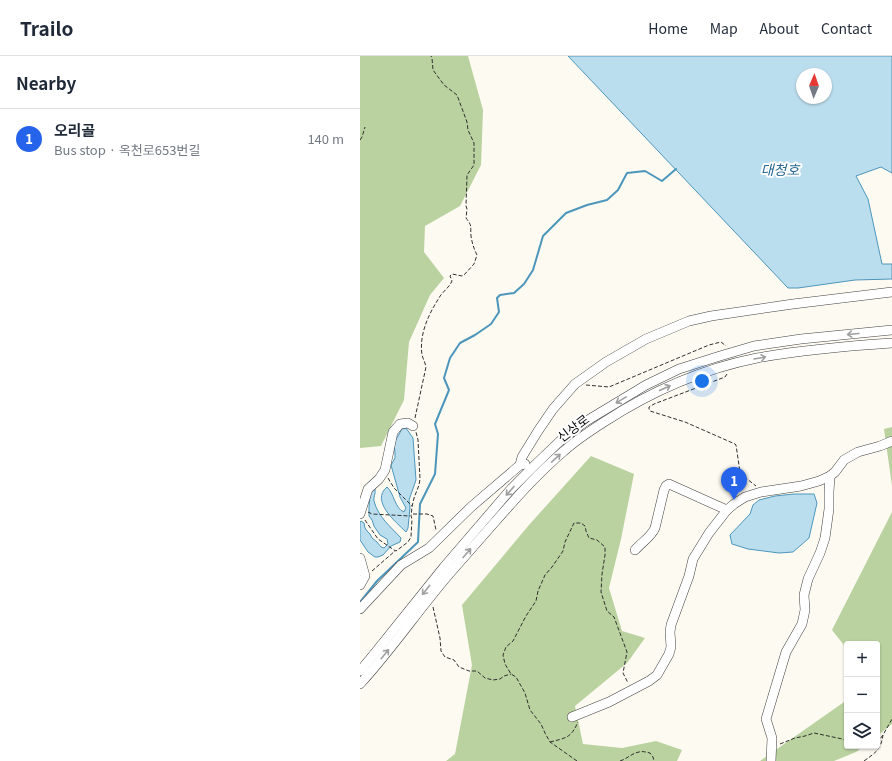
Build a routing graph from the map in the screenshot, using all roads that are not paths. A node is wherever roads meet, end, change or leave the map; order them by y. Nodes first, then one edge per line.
1 (890, 292) edge
2 (892, 330) edge
3 (892, 343) edge
4 (413, 426) road end
5 (892, 441) edge
6 (539, 461) junction
7 (520, 465) junction
8 (830, 476) junction
9 (727, 510) junction
10 (363, 512) edge
11 (635, 550) dead end
12 (360, 558) edge
13 (360, 585) edge
14 (361, 605) edge
15 (360, 671) edge
16 (360, 684) edge
17 (576, 718) road end
18 (771, 761) edge

1 - 7 street
2 -> 6 street, 신상로
16 -> 3 street, 신상로
4 - 10 street
5 - 8 street
6 - 7 street
6 -> 15 street, 신상로
7 - 14 street
8 - 9 street
8 - 18 street
9 - 11 street
9 - 17 street
12 - 13 street

